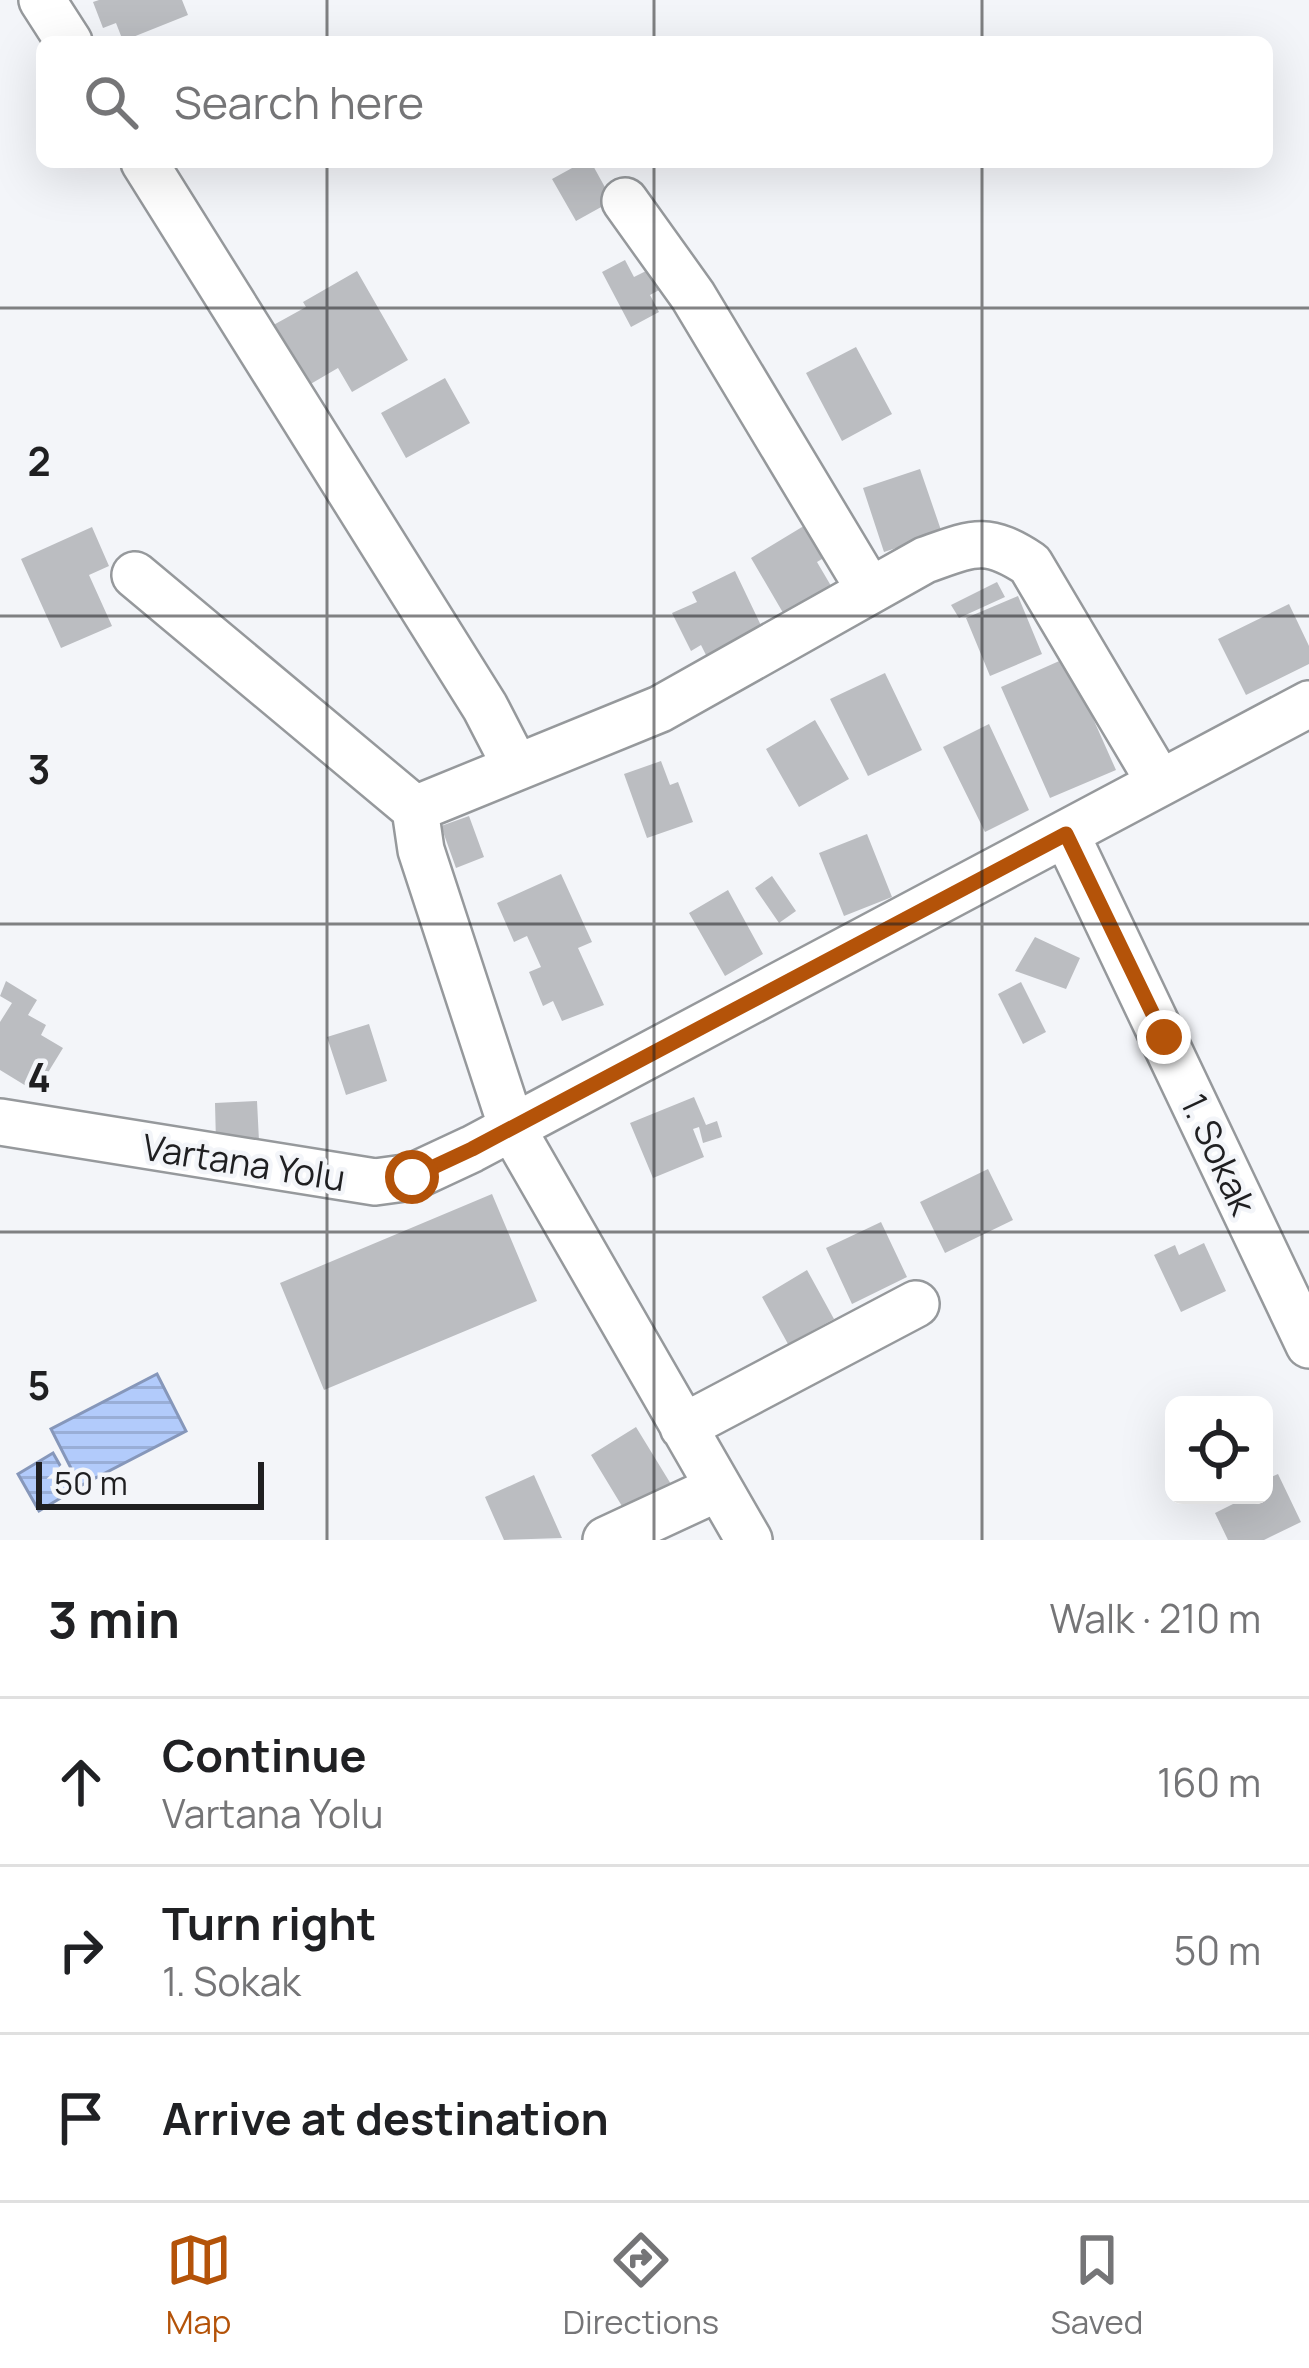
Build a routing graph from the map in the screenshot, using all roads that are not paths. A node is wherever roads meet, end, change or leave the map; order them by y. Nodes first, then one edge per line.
1 (42, 0) edge
2 (65, 36) edge
3 (148, 168) edge
4 (625, 201) dead end
5 (135, 575) dead end
6 (869, 589) junction
7 (1309, 704) edge
8 (516, 767) junction
9 (1160, 783) junction
10 (416, 809) junction
11 (1066, 834) junction
12 (0, 1122) edge
13 (512, 1128) junction
14 (916, 1304) dead end
15 (1309, 1345) edge
16 (683, 1427) junction
17 (718, 1488) junction
18 (606, 1540) edge
19 (749, 1540) edge

1 - 2 street
3 - 8 street
4 - 6 street
5 - 10 street
6 - 8 street
6 - 9 street
7 - 9 street, Vartana Yolu
8 - 10 street
9 - 11 street, Vartana Yolu
10 - 13 street
11 - 13 street, Vartana Yolu
11 - 15 street, 1. Sokak
12 - 13 street, Vartana Yolu
13 - 16 street
14 - 16 street
16 - 17 street
17 - 18 street
17 - 19 street

